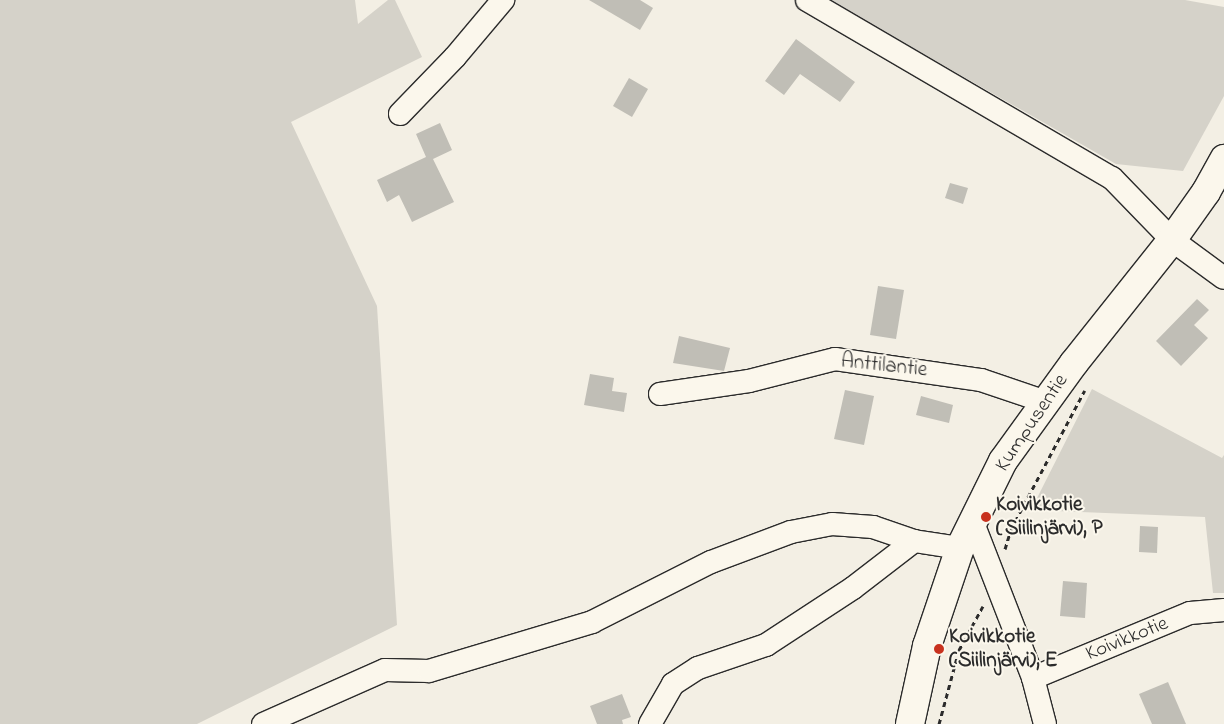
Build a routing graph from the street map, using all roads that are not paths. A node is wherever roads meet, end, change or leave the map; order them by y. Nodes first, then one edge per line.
1 (503, 0) edge
2 (807, 0) edge
3 (400, 114) dead end
4 (1224, 158) edge
5 (1172, 240) junction
6 (1224, 278) edge
7 (660, 394) dead end
8 (1046, 402) junction
9 (973, 522) junction
10 (914, 541) junction
11 (960, 548) junction
12 (1224, 610) edge
13 (1033, 678) junction
14 (263, 724) edge
15 (650, 724) edge
16 (910, 724) edge
17 (1045, 724) edge

1 - 3 street
2 - 5 street
4 - 5 street, Kumpusentie
5 - 6 street
5 - 8 street, Kumpusentie
7 - 8 street, Anttilantie
8 - 9 street, Kumpusentie
9 - 11 street, Kumpusentie
9 - 13 street
10 - 11 street
10 - 14 street
10 - 15 street
11 - 16 street, Kumpusentie
12 - 13 street, Koivikkotie
13 - 17 street

